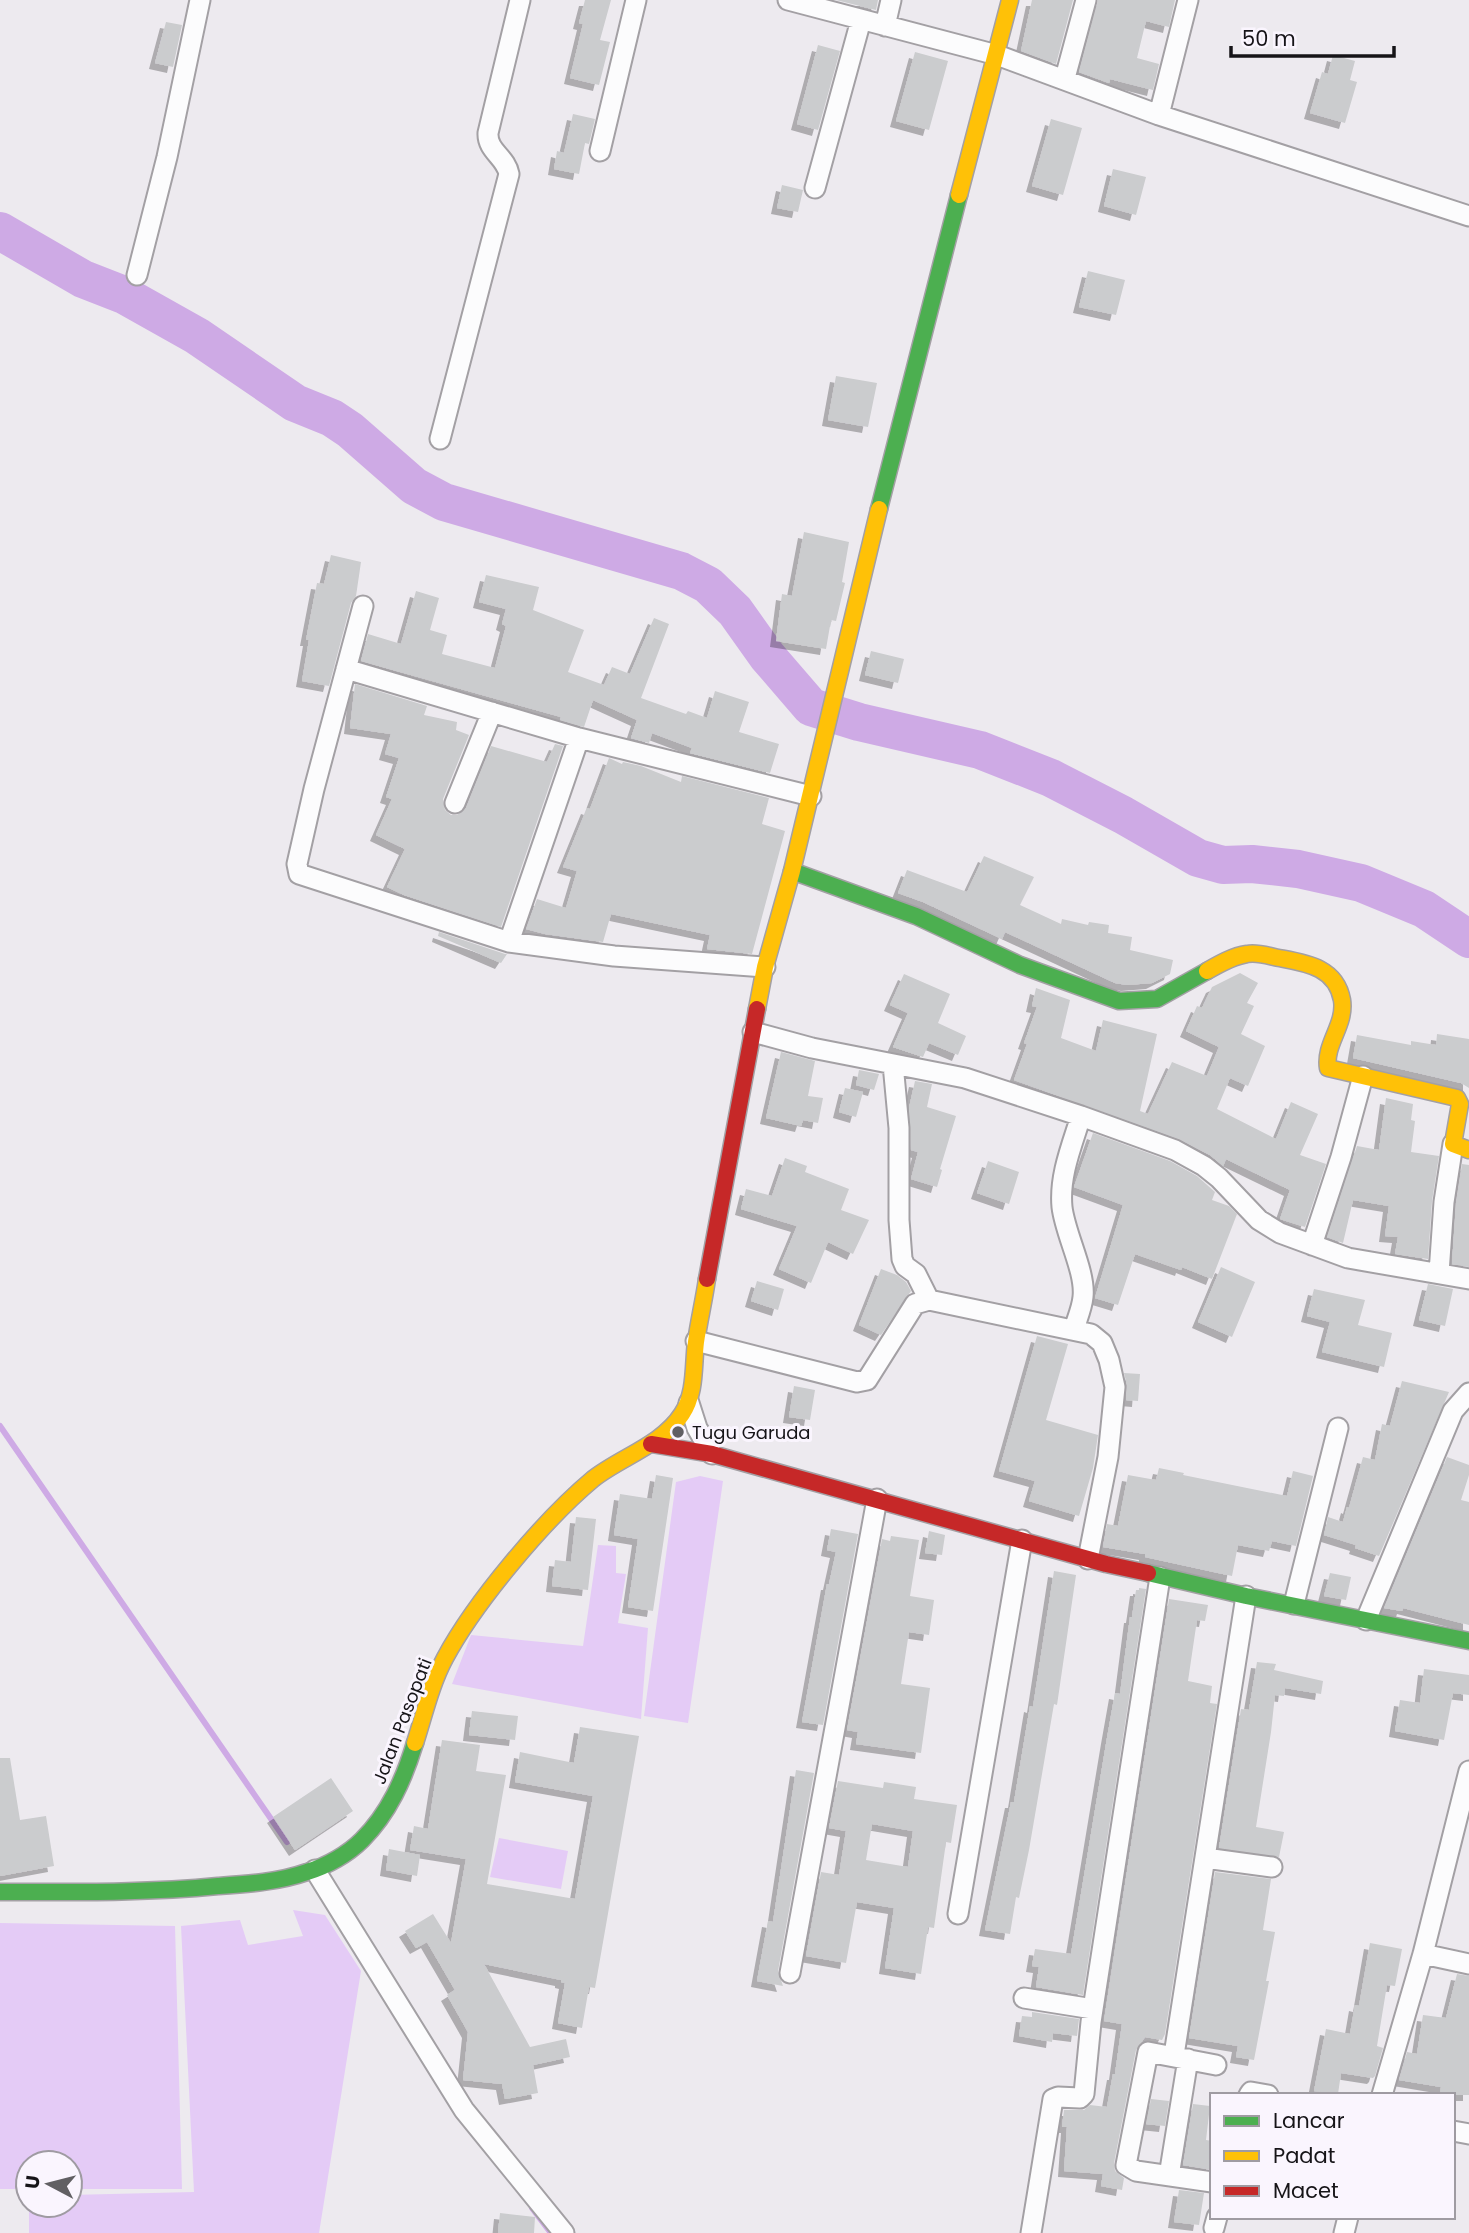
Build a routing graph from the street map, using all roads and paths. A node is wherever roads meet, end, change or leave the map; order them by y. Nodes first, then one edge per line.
1 (200, 0) edge
2 (520, 0) edge
3 (636, 0) edge
4 (788, 0) edge
5 (891, 0) edge
6 (1010, 0) edge
7 (1086, 0) edge
8 (1188, 0) edge
9 (861, 20) junction
10 (885, 26) junction
11 (997, 55) junction
12 (1065, 78) junction
13 (1159, 115) junction
14 (600, 151) dead end
15 (815, 188) dead end
16 (1469, 216) edge
17 (137, 275) dead end
18 (440, 439) dead end
19 (363, 606) dead end
20 (346, 668) junction
21 (492, 712) junction
22 (579, 738) junction
23 (811, 796) junction
24 (455, 803) dead end
25 (792, 871) junction
26 (509, 942) junction
27 (765, 967) junction
28 (753, 1032) junction
29 (892, 1064) junction
30 (1363, 1076) junction
31 (1081, 1116) junction
32 (1461, 1147) edge
33 (1312, 1245) junction
34 (1439, 1273) junction
35 (1469, 1279) edge
36 (929, 1300) junction
37 (1074, 1329) junction
38 (696, 1341) junction
39 (1469, 1393) edge
40 (689, 1403) junction
41 (1338, 1428) dead end
42 (651, 1444) junction
43 (712, 1454) junction
44 (877, 1499) junction
45 (1022, 1540) junction
46 (1088, 1559) junction
47 (1160, 1577) junction
48 (1246, 1596) junction
49 (1294, 1604) junction
50 (1366, 1620) junction
51 (1469, 1641) edge
52 (1469, 1770) edge
53 (1205, 1858) junction
54 (1272, 1867) dead end
55 (315, 1870) junction
56 (0, 1892) edge
57 (958, 1914) dead end
58 (1423, 1954) junction
59 (1469, 1964) edge
60 (790, 1973) dead end
61 (1024, 1998) dead end
62 (1093, 2009) junction
63 (1181, 2057) junction
64 (1216, 2065) dead end
65 (1383, 2093) edge
66 (1169, 2176) junction
67 (1210, 2182) edge
68 (564, 2233) edge
69 (1031, 2233) edge

1 - 17 street
2 - 18 street
3 - 14 street
4 - 9 street
5 - 10 street
6 - 11 street
7 - 12 street
8 - 13 street
9 - 10 street
9 - 15 street
10 - 11 street
11 - 12 street
11 - 23 street
12 - 13 street
13 - 16 street
19 - 20 street
20 - 21 street
20 - 26 street
21 - 22 street
21 - 24 street
22 - 23 street
22 - 26 street
23 - 25 street
25 - 27 street
25 - 30 street
26 - 27 street
27 - 28 street
28 - 29 street
28 - 38 street
29 - 31 street
29 - 36 street
30 - 32 street
30 - 33 street
31 - 33 street
31 - 37 street
32 - 34 street
33 - 34 street
34 - 35 street
36 - 37 street
36 - 38 street
37 - 46 street
38 - 40 street
39 - 50 street
40 - 42 street, Jalan Pasopati
40 - 43 street
41 - 49 street
42 - 43 street
42 - 55 street, Jalan Pasopati
43 - 44 street
44 - 45 street
44 - 60 street
45 - 46 street
45 - 57 street
46 - 47 street
47 - 48 street
47 - 62 street
48 - 49 street
48 - 53 street
49 - 50 street
50 - 51 street
52 - 58 street
53 - 54 street
53 - 63 street
55 - 56 street, Jalan Pasopati
55 - 68 street
58 - 59 street
58 - 65 street
61 - 62 street
62 - 69 street
63 - 64 street
63 - 66 street
63 - 66 street
66 - 67 street

